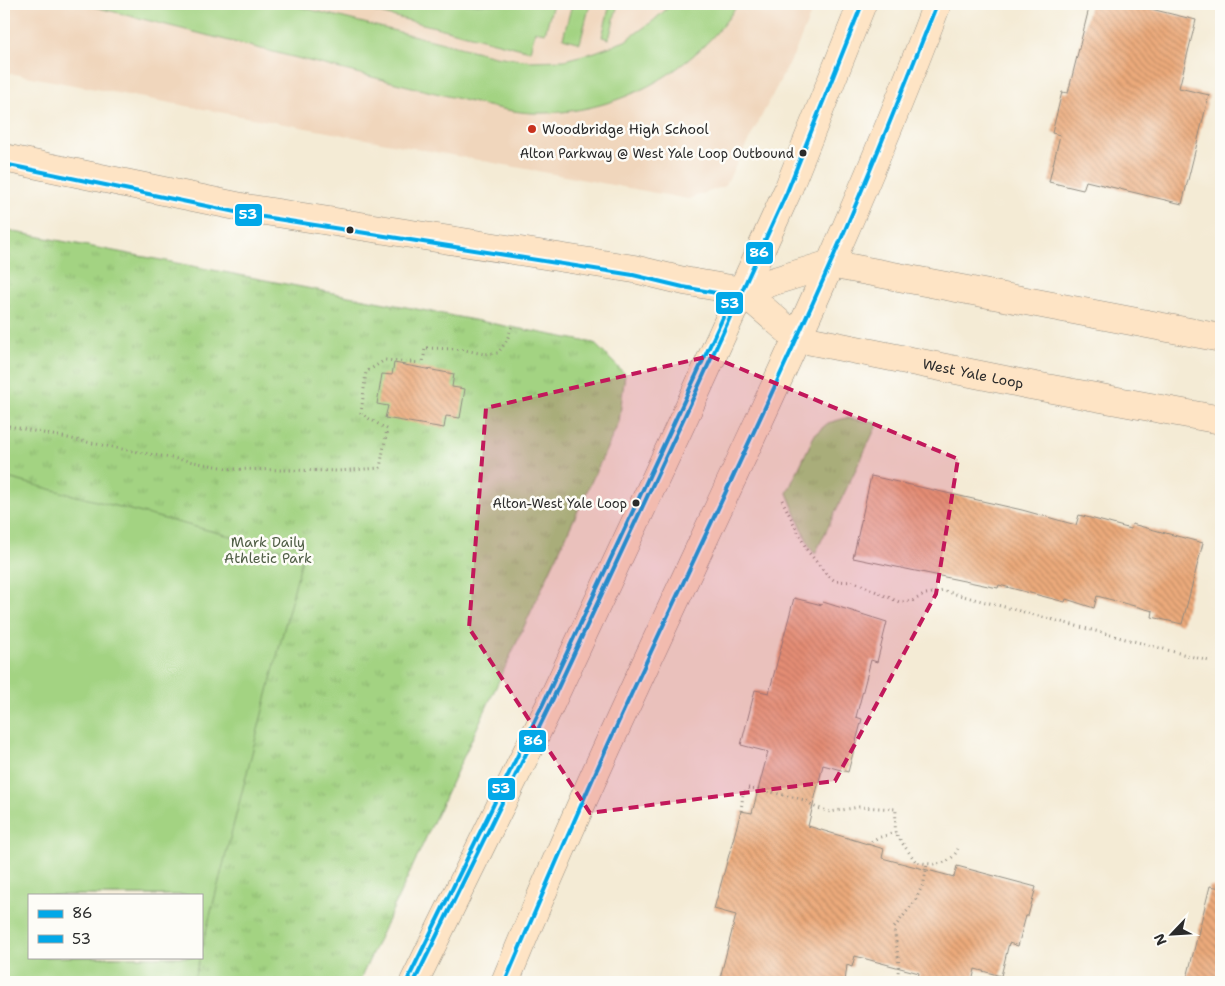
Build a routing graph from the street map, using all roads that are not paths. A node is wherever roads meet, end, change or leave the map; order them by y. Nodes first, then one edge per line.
1 (862, 4) edge
2 (937, 4) edge
3 (4, 158) edge
4 (830, 264) junction
5 (742, 291) junction
6 (797, 338) junction
7 (1221, 338) edge
8 (1221, 420) edge
9 (414, 982) edge
10 (505, 982) edge

1 - 5 main road
2 - 4 main road
3 - 5 main road
4 - 5 main road
4 - 6 main road
4 - 7 main road
5 - 6 main road, West Yale Loop
5 - 9 main road
6 - 8 main road, West Yale Loop
6 - 10 main road

